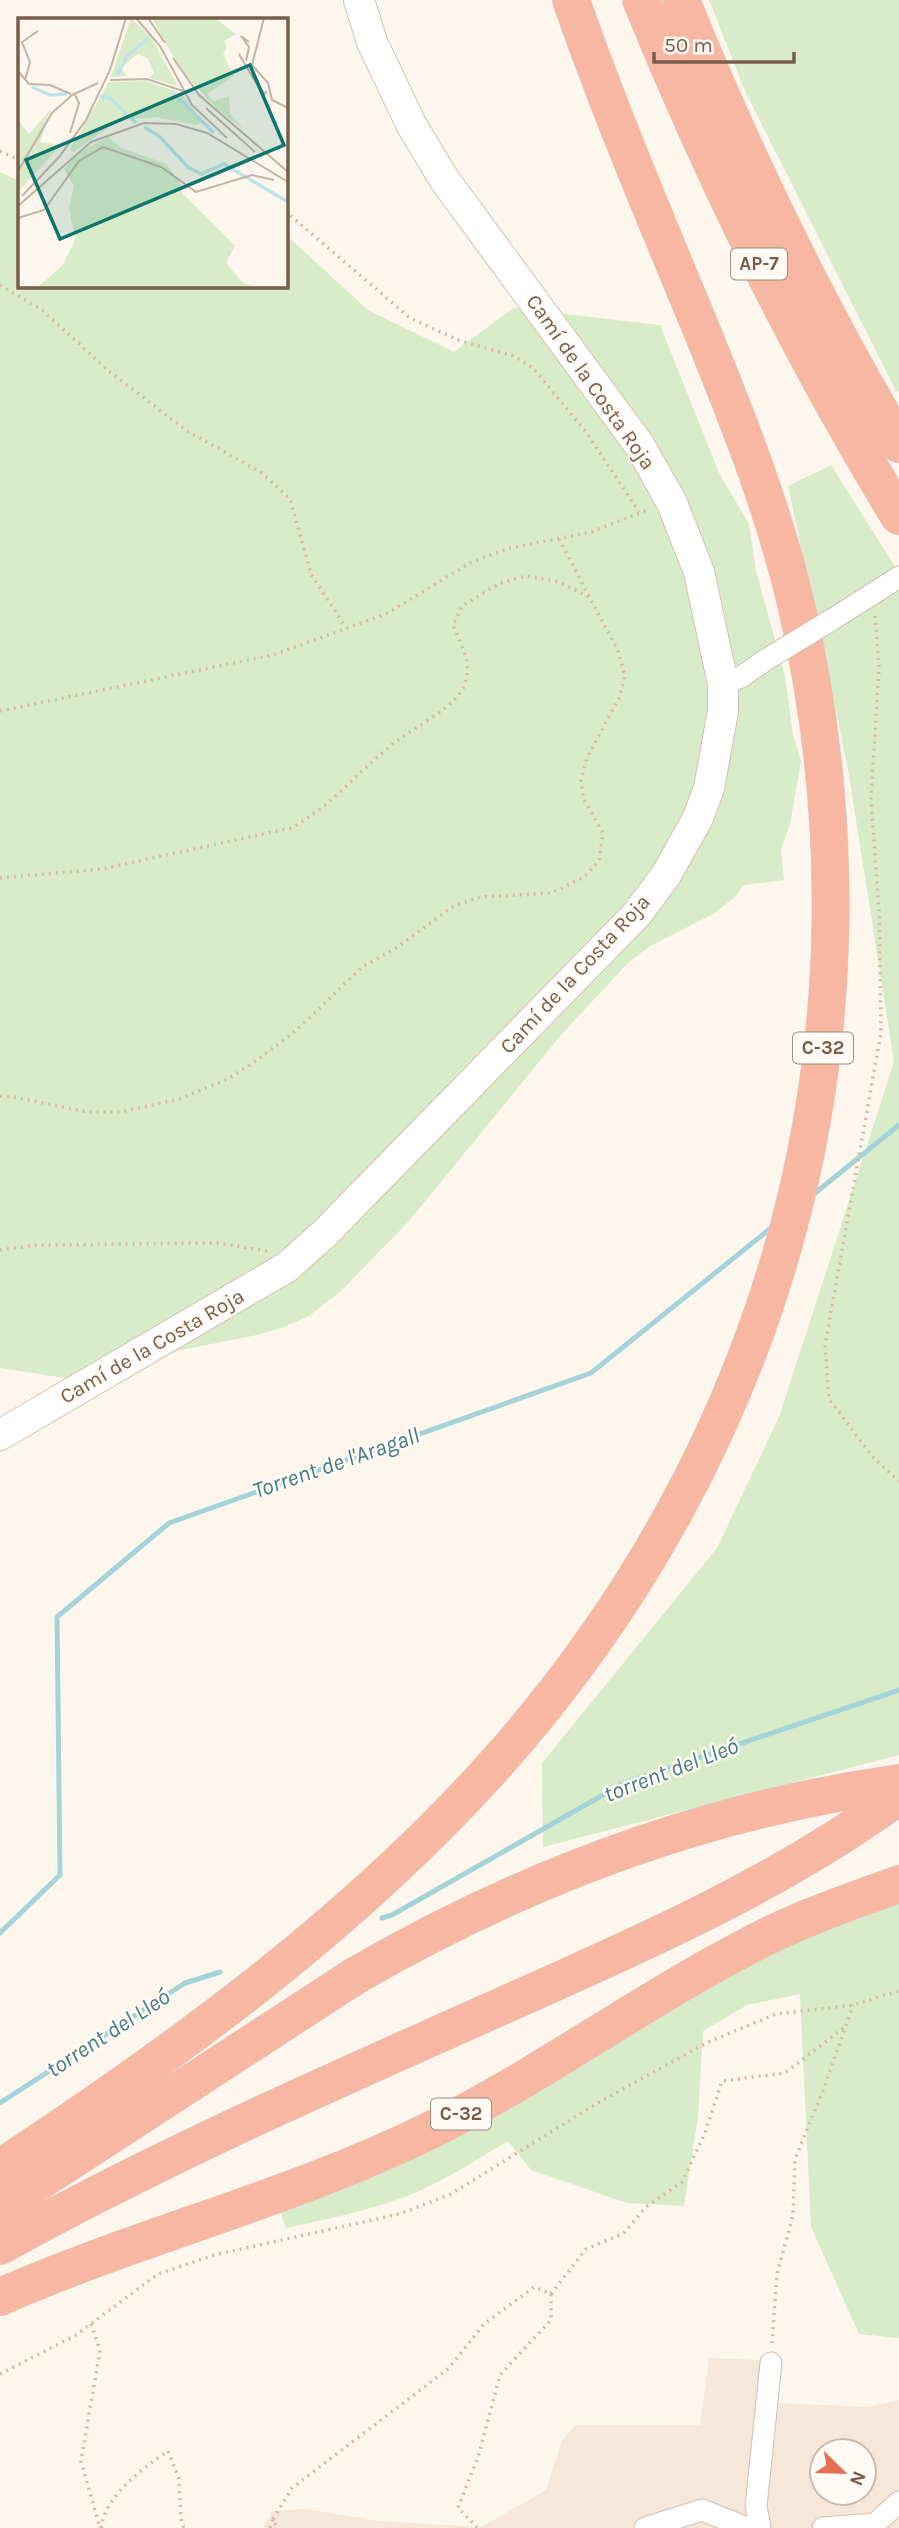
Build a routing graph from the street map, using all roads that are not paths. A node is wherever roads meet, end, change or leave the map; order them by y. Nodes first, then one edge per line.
1 (359, 0) edge
2 (571, 0) edge
3 (641, 0) edge
4 (681, 0) edge
5 (899, 444) edge
6 (899, 516) edge
7 (899, 577) edge
8 (723, 684) junction
9 (0, 1435) edge
10 (899, 1783) edge
11 (899, 1796) edge
12 (899, 1884) edge
13 (0, 2168) edge
14 (0, 2207) edge
15 (0, 2246) edge
16 (0, 2297) edge
17 (771, 2363) road end
18 (899, 2502) edge
19 (876, 2526) edge
20 (645, 2528) edge
21 (747, 2528) edge
22 (760, 2528) edge
23 (823, 2528) edge

1 - 8 street, Camí de la Costa Roja
2 - 13 highway, C-32
3 - 6 highway, AP-7
4 - 5 highway, AP-7
7 - 8 street, bridge
8 - 9 street, Camí de la Costa Roja
10 - 14 highway
11 - 15 highway
12 - 16 highway, C-32
17 - 22 street
18 - 19 street
19 - 23 street
20 - 21 street

